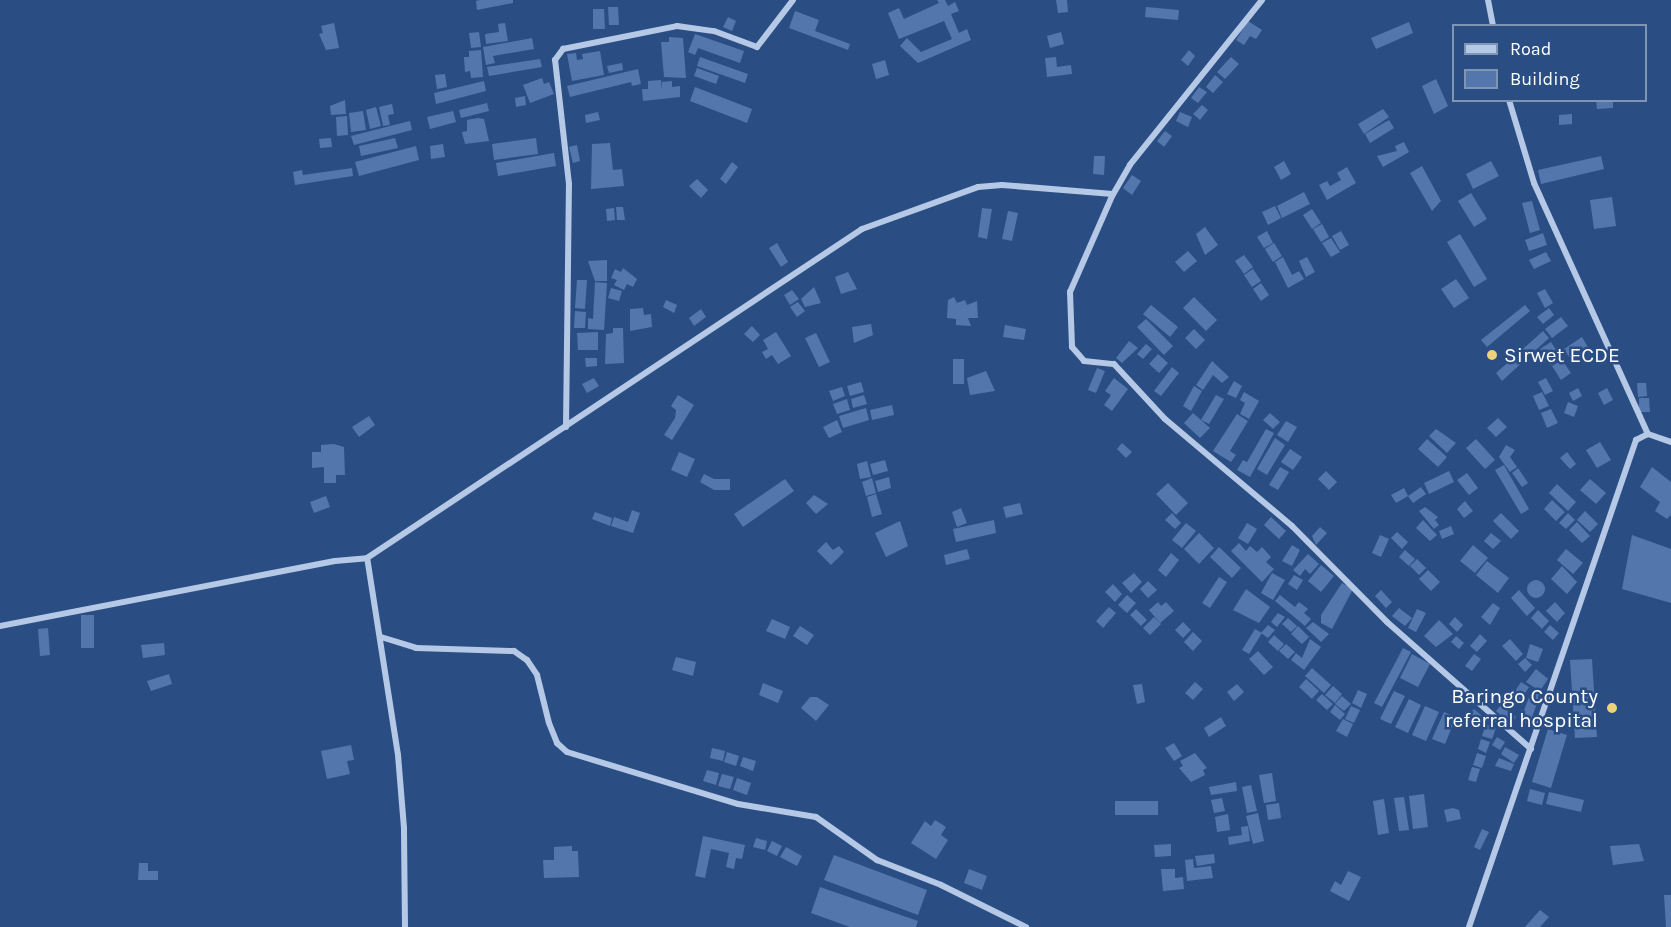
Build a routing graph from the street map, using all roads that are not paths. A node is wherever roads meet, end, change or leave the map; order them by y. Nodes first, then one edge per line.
1 (793, 0) edge
2 (1262, 0) edge
3 (1488, 0) edge
4 (1492, 24) edge
5 (1510, 102) edge
6 (1113, 194) junction
7 (566, 427) junction
8 (1648, 434) junction
9 (1671, 442) edge
10 (367, 558) junction
11 (0, 626) edge
12 (381, 637) junction
13 (1531, 748) junction
14 (405, 927) edge
15 (1026, 927) edge
16 (1469, 927) edge

1 - 7 street
2 - 6 street
3 - 4 street
5 - 8 street
6 - 7 street
6 - 13 street
7 - 10 street
8 - 9 street
8 - 13 street
10 - 11 street
10 - 12 street
12 - 14 street
12 - 15 street
13 - 16 street

